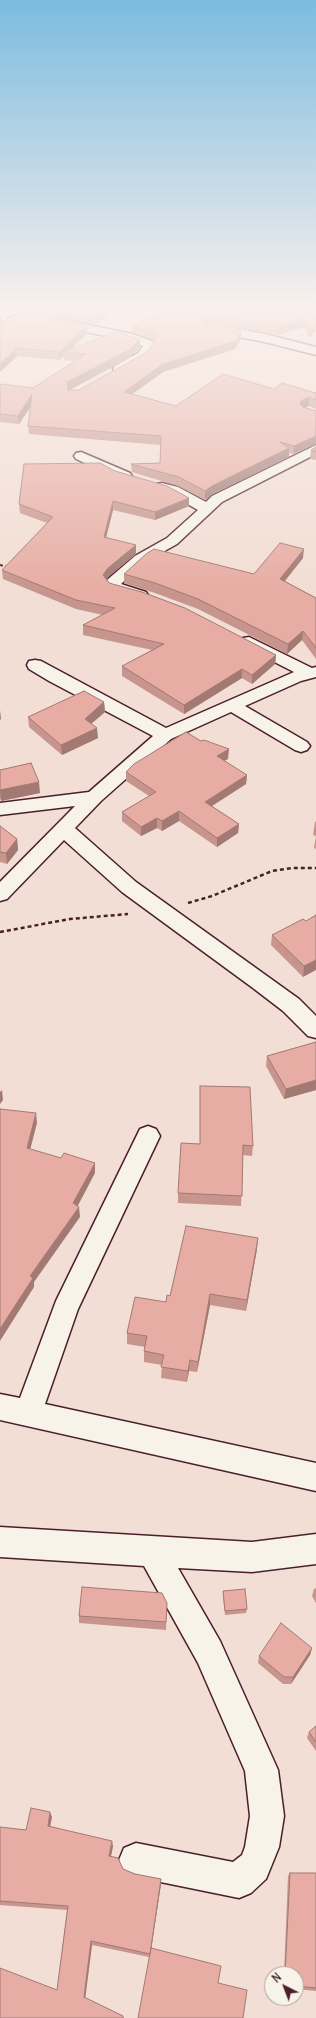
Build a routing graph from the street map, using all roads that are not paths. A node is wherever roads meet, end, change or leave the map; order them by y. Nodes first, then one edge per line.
1 (316, 449) edge
2 (81, 456) dead end
3 (207, 509) junction
4 (155, 599) edge
5 (239, 637) edge
6 (35, 665) dead end
7 (312, 673) edge
8 (233, 706) junction
9 (165, 735) junction
10 (301, 746) dead end
11 (94, 797) junction
12 (0, 809) edge
13 (64, 829) junction
14 (0, 894) edge
15 (316, 1030) edge
16 (148, 1136) dead end
17 (0, 1407) edge
18 (28, 1414) junction
19 (316, 1477) edge
20 (0, 1542) edge
21 (316, 1549) edge
22 (152, 1551) junction
23 (136, 1860) dead end

1 - 3 street
2 - 3 street
3 - 4 street
5 - 7 street
6 - 9 street
7 - 8 street
8 - 9 street
8 - 10 street
9 - 11 street
11 - 12 street
11 - 13 street
13 - 14 street
13 - 15 street
16 - 18 street
17 - 18 street
18 - 19 street
20 - 22 street
21 - 22 street
22 - 23 street

